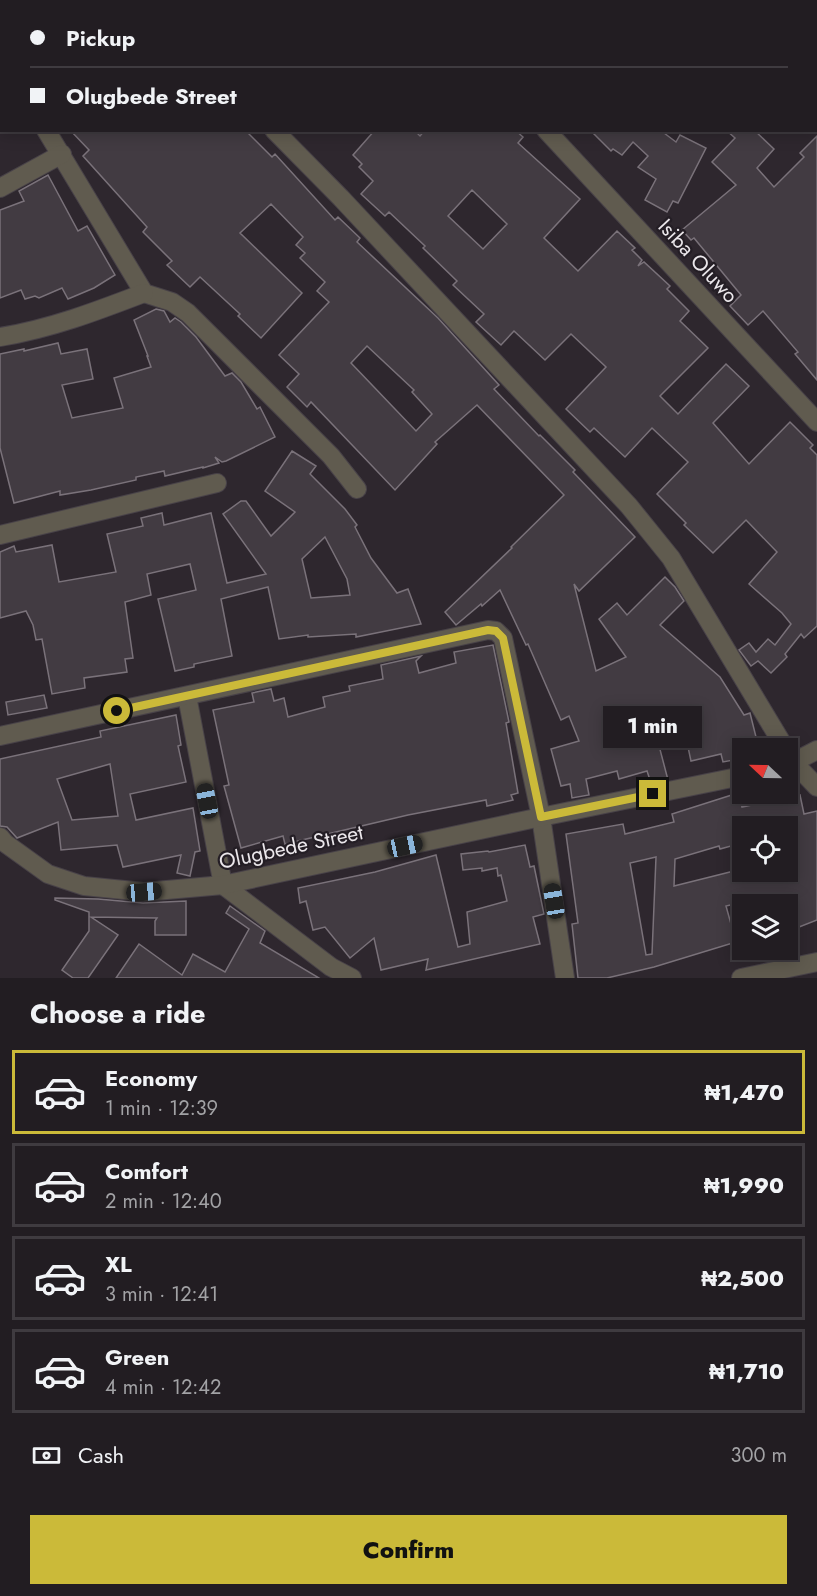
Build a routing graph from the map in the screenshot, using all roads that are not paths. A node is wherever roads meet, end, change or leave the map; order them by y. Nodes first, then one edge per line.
1 (47, 132) edge
2 (276, 132) edge
3 (548, 132) edge
4 (62, 154) junction
5 (0, 188) edge
6 (144, 293) junction
7 (0, 337) edge
8 (817, 422) edge
9 (217, 483) dead end
10 (357, 489) dead end
11 (0, 534) edge
12 (187, 696) junction
13 (0, 736) edge
14 (777, 738) edge
15 (817, 750) edge
16 (798, 755) edge
17 (798, 767) edge
18 (732, 778) edge
19 (817, 787) edge
20 (541, 817) junction
21 (0, 837) edge
22 (223, 885) junction
23 (817, 962) edge
24 (327, 972) edge
25 (352, 978) edge
26 (565, 978) edge
27 (741, 978) edge

1 - 4 street
2 - 14 street
3 - 8 street, Isiba Oluwo
4 - 5 street
4 - 6 street
6 - 7 street
6 - 10 street
9 - 11 street
12 - 13 street
12 - 20 street
12 - 22 street
15 - 16 street
17 - 19 street
18 - 20 street, Olugbede Street
20 - 22 street, Olugbede Street
20 - 26 street
21 - 22 street, Olugbede Street
22 - 24 street
23 - 27 street
24 - 25 street

